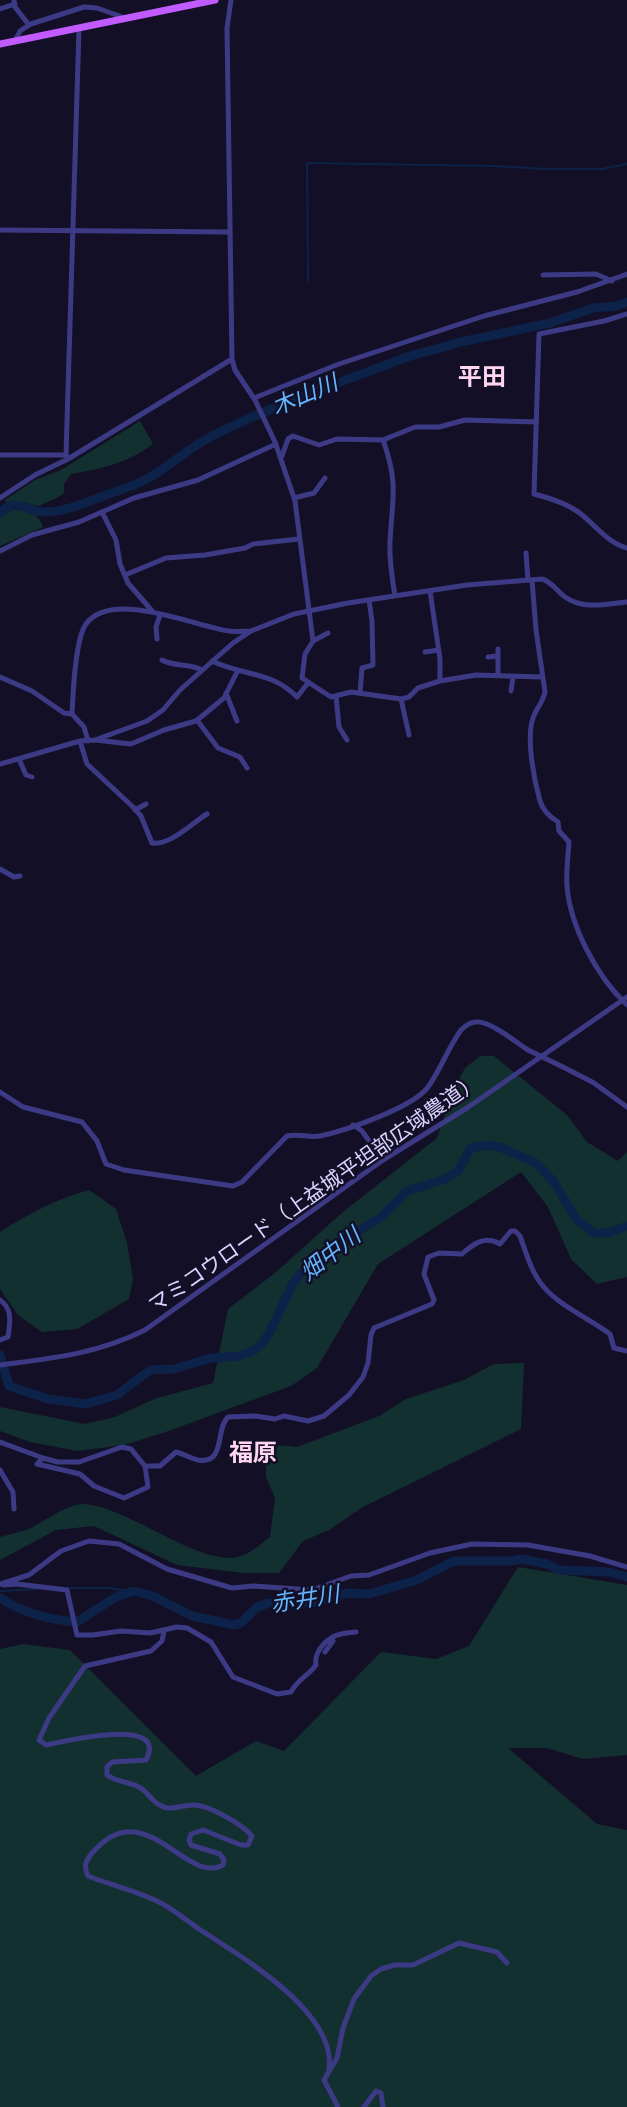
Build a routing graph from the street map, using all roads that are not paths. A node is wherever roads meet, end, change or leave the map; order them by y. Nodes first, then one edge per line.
1 (215, 0) edge
2 (231, 0) edge
3 (14, 2) edge
4 (0, 9) edge
5 (128, 19) junction
6 (29, 25) junction
7 (79, 29) junction
8 (15, 41) junction
9 (0, 44) edge
10 (0, 230) edge
11 (73, 231) junction
12 (229, 232) junction
13 (627, 274) edge
14 (543, 275) dead end
15 (612, 281) junction
16 (627, 314) edge
17 (232, 359) junction
18 (254, 399) junction
19 (537, 422) junction
20 (383, 440) junction
21 (275, 443) junction
22 (0, 455) edge
23 (67, 457) junction
24 (282, 459) junction
25 (325, 478) dead end
26 (0, 498) edge
27 (294, 498) junction
28 (102, 512) junction
29 (299, 539) junction
30 (627, 548) edge
31 (0, 551) edge
32 (526, 553) dead end
33 (125, 575) junction
34 (530, 580) junction
35 (430, 591) junction
36 (395, 596) junction
37 (369, 600) junction
38 (627, 602) edge
39 (307, 610) junction
40 (156, 613) junction
41 (251, 631) junction
42 (328, 633) dead end
43 (157, 639) dead end
44 (313, 641) junction
45 (439, 650) junction
46 (425, 652) dead end
47 (488, 657) dead end
48 (162, 660) dead end
49 (212, 661) junction
50 (202, 670) junction
51 (237, 672) junction
52 (498, 675) junction
53 (0, 677) edge
54 (513, 677) junction
55 (542, 677) junction
56 (440, 681) junction
57 (308, 683) junction
58 (511, 691) dead end
59 (226, 693) junction
60 (360, 693) junction
61 (336, 696) junction
62 (401, 699) junction
63 (72, 714) junction
64 (197, 720) junction
65 (237, 721) dead end
66 (409, 735) dead end
67 (347, 740) dead end
68 (80, 741) junction
69 (92, 741) junction
70 (19, 759) junction
71 (0, 764) edge
72 (247, 768) dead end
73 (32, 777) dead end
74 (146, 804) dead end
75 (135, 810) junction
76 (206, 814) dead end
77 (0, 869) edge
78 (20, 876) dead end
79 (626, 1001) edge
80 (0, 1092) edge
81 (627, 1107) edge
82 (353, 1125) junction
83 (383, 1160) junction
84 (0, 1300) edge
85 (2, 1340) edge
86 (627, 1351) edge
87 (3, 1364) edge
88 (0, 1442) edge
89 (43, 1458) junction
90 (145, 1466) junction
91 (0, 1471) edge
92 (14, 1508) dead end
93 (627, 1567) edge
94 (0, 1585) edge
95 (164, 1631) junction
96 (356, 1632) dead end
97 (337, 1635) junction
98 (325, 1652) dead end
99 (507, 1963) dead end
100 (329, 2069) junction
101 (338, 2107) edge
102 (364, 2107) edge
103 (383, 2107) edge

1 - 5 main road
2 - 12 street
3 - 4 street
3 - 6 street
5 - 6 street
5 - 7 main road
6 - 8 street
7 - 8 main road
7 - 11 street
8 - 9 main road
10 - 11 street
11 - 12 street
11 - 23 street
12 - 17 street
13 - 15 street
14 - 15 street
15 - 18 street
16 - 19 street
17 - 18 street
17 - 23 street
18 - 21 street
19 - 20 street
19 - 30 street
20 - 24 street
20 - 36 street
21 - 24 street
21 - 28 street
22 - 23 street
23 - 26 street
24 - 27 street
25 - 27 street
27 - 29 street
28 - 31 street
28 - 33 street
29 - 33 street
29 - 39 street
32 - 34 street
33 - 40 street
34 - 35 street
34 - 38 street
34 - 55 street
35 - 36 street
35 - 45 street
36 - 37 street
37 - 39 street
37 - 60 street
39 - 41 street
39 - 44 street
40 - 41 street
40 - 43 street
40 - 63 street
41 - 49 street
42 - 44 street
44 - 57 street
45 - 46 street
45 - 56 street
47 - 52 street
48 - 50 street
49 - 50 street
49 - 51 street
50 - 69 street
51 - 57 street
51 - 59 street
52 - 54 street
52 - 56 street
53 - 63 street
54 - 55 street
54 - 58 street
55 - 79 street
56 - 62 street
57 - 61 street
59 - 64 street
59 - 65 street
60 - 61 street
60 - 62 street
61 - 67 street
62 - 66 street
63 - 69 street
64 - 69 street
64 - 72 street
68 - 69 street
68 - 70 street
68 - 75 street
70 - 71 street
70 - 73 street
74 - 75 street
75 - 76 street
77 - 78 street
79 - 83 street, マミコウロード（上益城平坦部広域農道）
80 - 82 street
81 - 82 street, bridge
82 - 83 street
83 - 87 street, マミコウロード（上益城平坦部広域農道）
84 - 85 street
86 - 90 street
88 - 89 street
89 - 90 street
89 - 90 street
91 - 92 street
93 - 94 street
94 - 95 street
95 - 97 street
95 - 100 street
96 - 97 street
97 - 98 street
99 - 100 street
100 - 101 street
102 - 103 street

